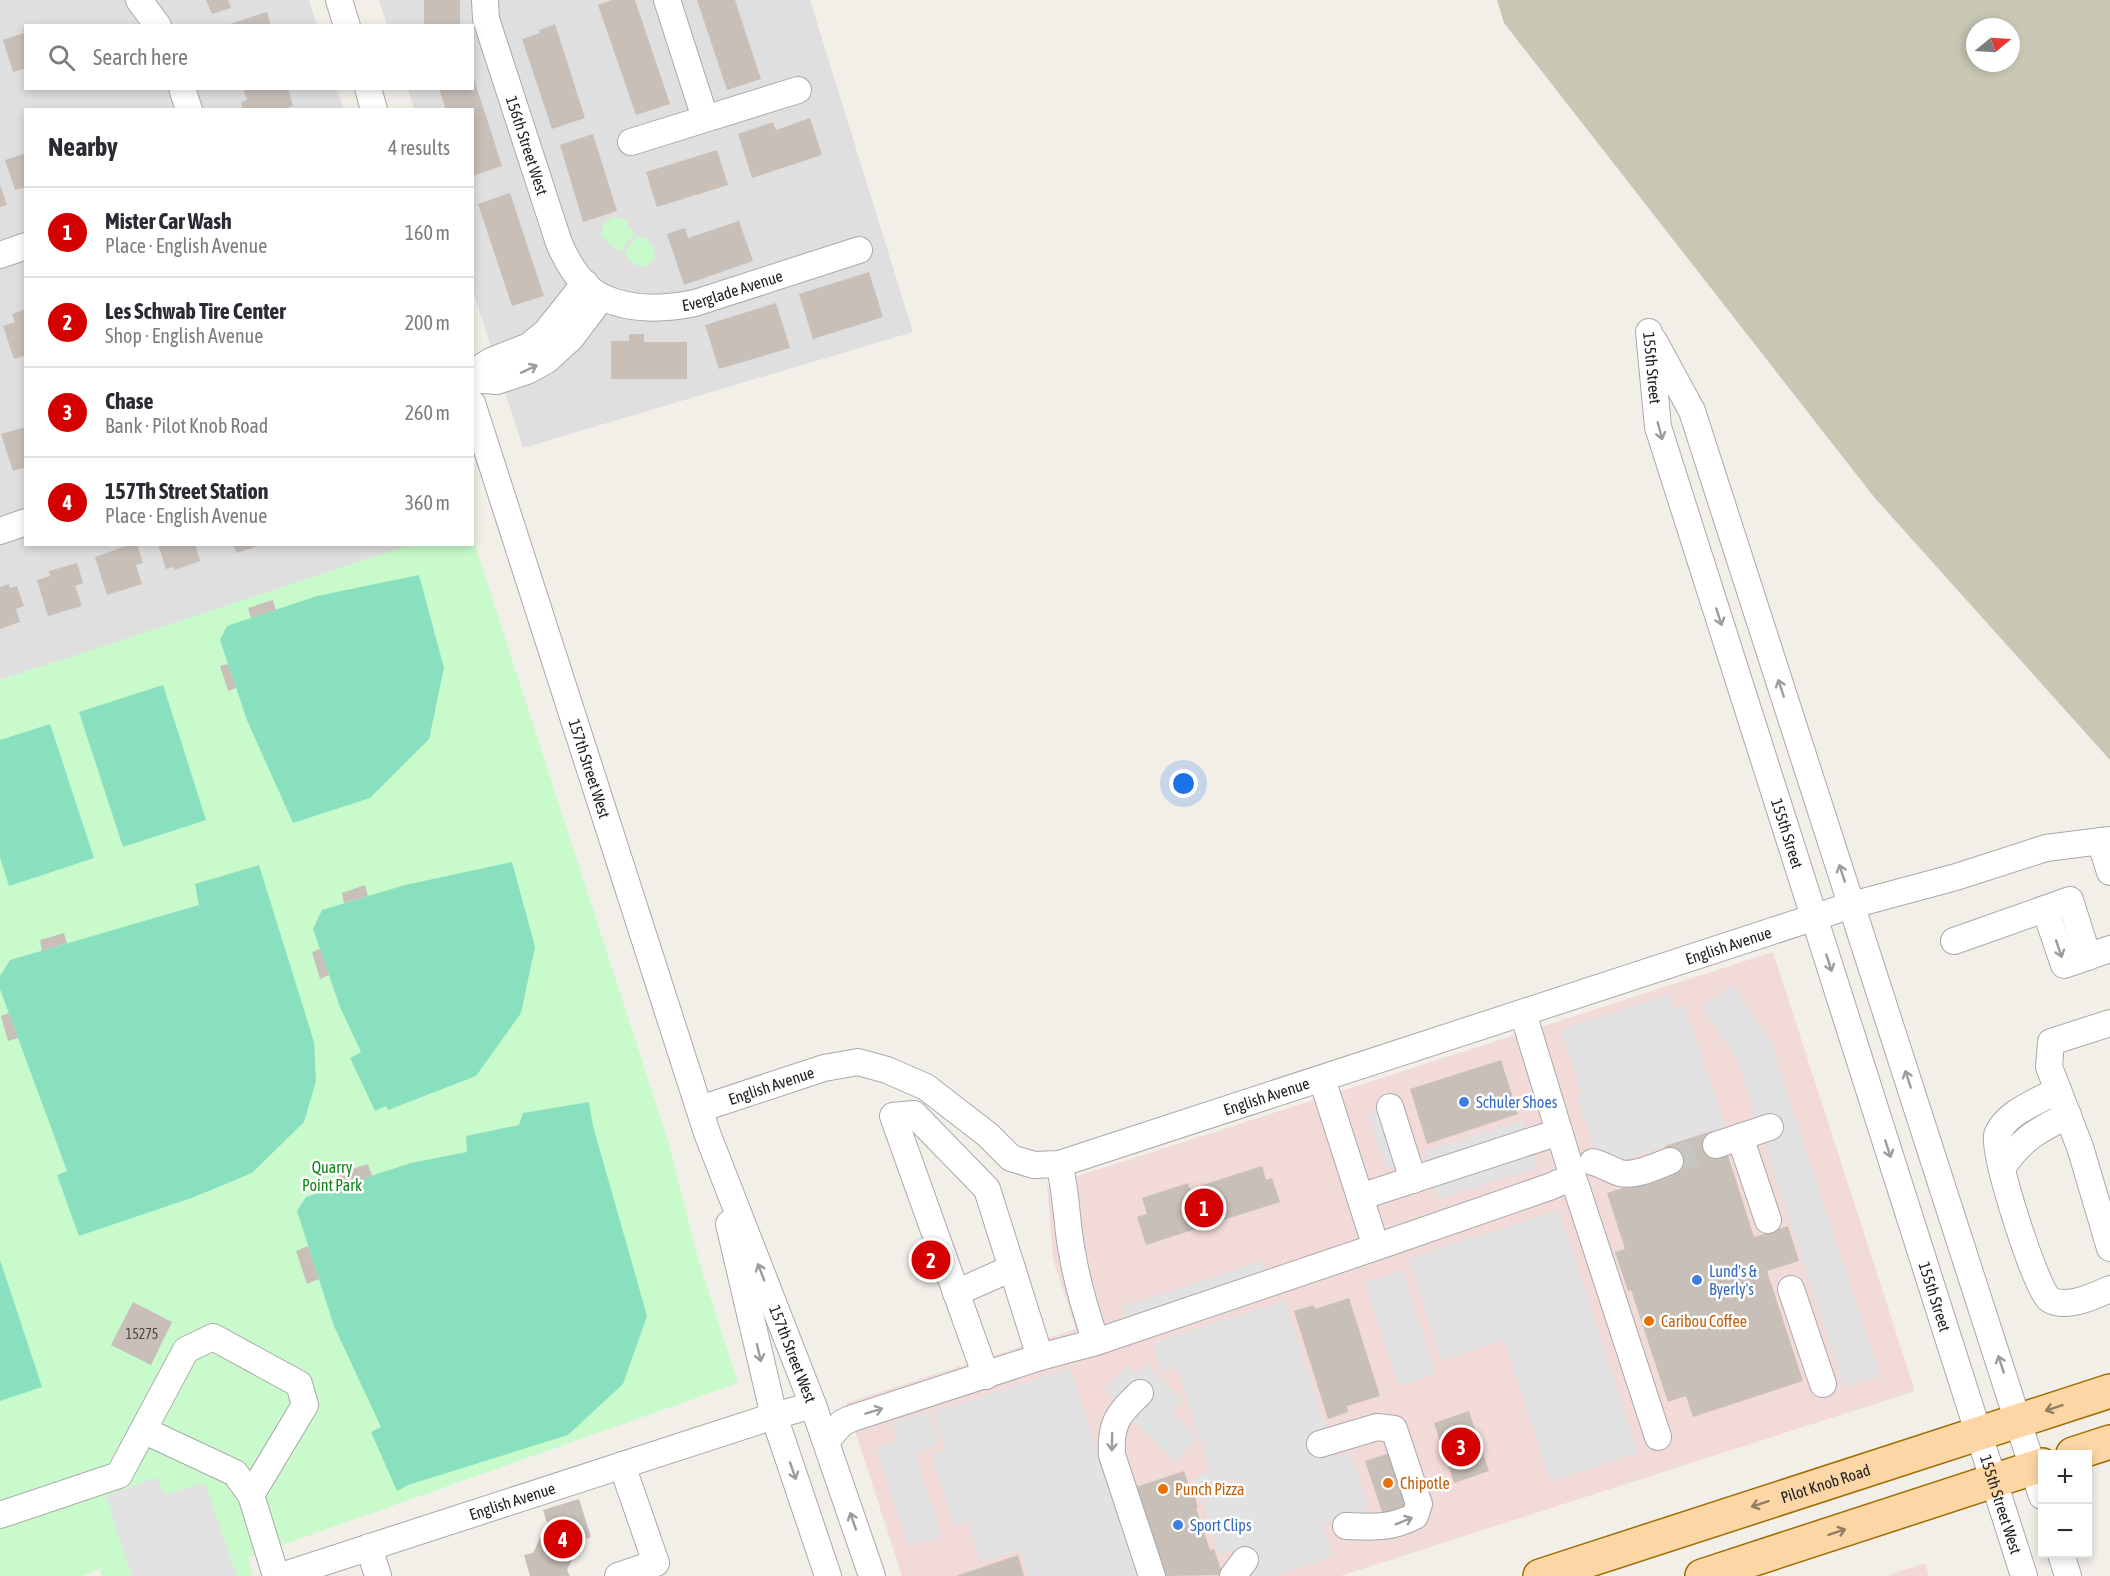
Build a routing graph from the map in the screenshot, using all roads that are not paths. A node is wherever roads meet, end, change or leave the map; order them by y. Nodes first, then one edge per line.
1 (138, 0) edge
2 (339, 0) edge
3 (485, 0) edge
4 (667, 0) edge
5 (156, 24) edge
6 (346, 24) edge
7 (183, 90) edge
8 (369, 90) edge
9 (798, 90) dead end
10 (188, 108) edge
11 (373, 108) edge
12 (705, 118) junction
13 (631, 142) dead end
14 (24, 247) edge
15 (859, 250) dead end
16 (0, 255) edge
17 (593, 290) junction
18 (482, 367) edge
19 (474, 379) edge
20 (474, 409) edge
21 (24, 523) edge
22 (0, 531) edge
23 (2105, 841) edge
24 (2110, 872) edge
25 (1852, 905) junction
26 (1815, 918) junction
27 (1954, 941) dead end
28 (2099, 953) edge
29 (1523, 1013) junction
30 (2110, 1023) edge
31 (1322, 1079) junction
32 (910, 1080) junction
33 (2058, 1090) junction
34 (1390, 1107) dead end
35 (902, 1114) junction
36 (2068, 1115) junction
37 (703, 1121) junction
38 (1770, 1127) dead end
39 (1559, 1132) junction
40 (1001, 1148) junction
41 (1670, 1161) tunnel mouth
42 (1593, 1162) dead end
43 (1059, 1164) junction
44 (2002, 1168) junction
45 (1573, 1177) junction
46 (977, 1179) junction
47 (1413, 1180) junction
48 (1360, 1197) junction
49 (1768, 1220) dead end
50 (1376, 1247) junction
51 (2110, 1248) edge
52 (1012, 1268) junction
53 (1791, 1289) dead end
54 (2110, 1290) edge
55 (956, 1293) junction
56 (1096, 1342) junction
57 (1040, 1357) junction
58 (986, 1376) junction
59 (1823, 1384) dead end
60 (2110, 1391) edge
61 (1140, 1393) dead end
62 (813, 1405) junction
63 (774, 1416) junction
64 (2019, 1420) junction
65 (144, 1430) junction
66 (1980, 1432) junction
67 (1658, 1437) dead end
68 (826, 1441) junction
69 (2110, 1442) edge
70 (1320, 1444) dead end
71 (2087, 1450) edge
72 (622, 1465) junction
73 (2038, 1472) edge
74 (2038, 1477) edge
75 (1994, 1481) junction
76 (251, 1495) junction
77 (0, 1515) edge
78 (1346, 1526) dead end
79 (369, 1548) junction
80 (2062, 1558) edge
81 (279, 1576) edge
82 (378, 1576) edge
83 (618, 1576) edge
84 (828, 1576) edge
85 (872, 1576) edge
86 (1152, 1576) edge
87 (1540, 1576) edge
88 (1702, 1576) edge
89 (2024, 1576) edge
90 (2068, 1576) edge

1 - 5 street
2 - 6 street
3 - 17 street, 156th Street West
4 - 12 street
7 - 10 street
8 - 11 street
9 - 12 street
12 - 13 street
14 - 16 street
15 - 17 street, Everglade Avenue
17 - 18 street
19 -> 17 street
20 - 37 street, 157th Street West
21 - 22 street
23 - 24 street
23 - 25 street, English Avenue
25 - 26 street, English Avenue
25 -> 26 street, 155th Street
64 -> 25 street, 155th Street
26 - 29 street, English Avenue
26 -> 66 street, 155th Street
27 - 28 street
29 - 31 street, English Avenue
29 - 39 street
30 - 33 street
31 - 43 street, English Avenue
31 - 48 street
32 - 35 street
32 - 37 street, English Avenue
32 - 40 street, English Avenue
33 - 36 street
33 - 44 street
34 - 47 street
35 - 46 street
35 - 55 street
36 - 44 street
36 - 51 street
62 -> 37 street, 157th Street West
37 -> 63 street, 157th Street West
38 - 49 street
39 - 45 street
39 - 47 street
40 - 43 street, English Avenue
40 - 46 street
41 - 42 street
43 - 56 street
44 - 54 street
45 - 50 street
45 - 67 street
46 - 52 street
47 - 48 street
48 - 50 street
50 - 56 street
52 - 55 street
52 - 57 street
53 - 59 street
55 - 58 street
56 - 57 street
57 - 58 street
68 -> 58 street
60 -> 64 main road, Pilot Knob Road
61 -> 86 street
62 - 63 street, English Avenue
62 - 68 street, 157th Street West
63 - 72 street, English Avenue
63 -> 84 street, 157th Street West
64 - 66 main road, Pilot Knob Road
64 - 73 street
65 - 76 street
65 - 76 street
65 - 77 street
66 - 75 street, 155th Street West
66 -> 87 main road, Pilot Knob Road
85 -> 68 street, 157th Street West
69 - 71 main road
78 -> 70 street
72 - 79 street, English Avenue
72 - 83 street
74 - 75 main road
88 -> 75 main road
75 - 89 street, 155th Street West
76 - 81 street
79 - 81 street, English Avenue
79 - 82 street
80 - 90 street

